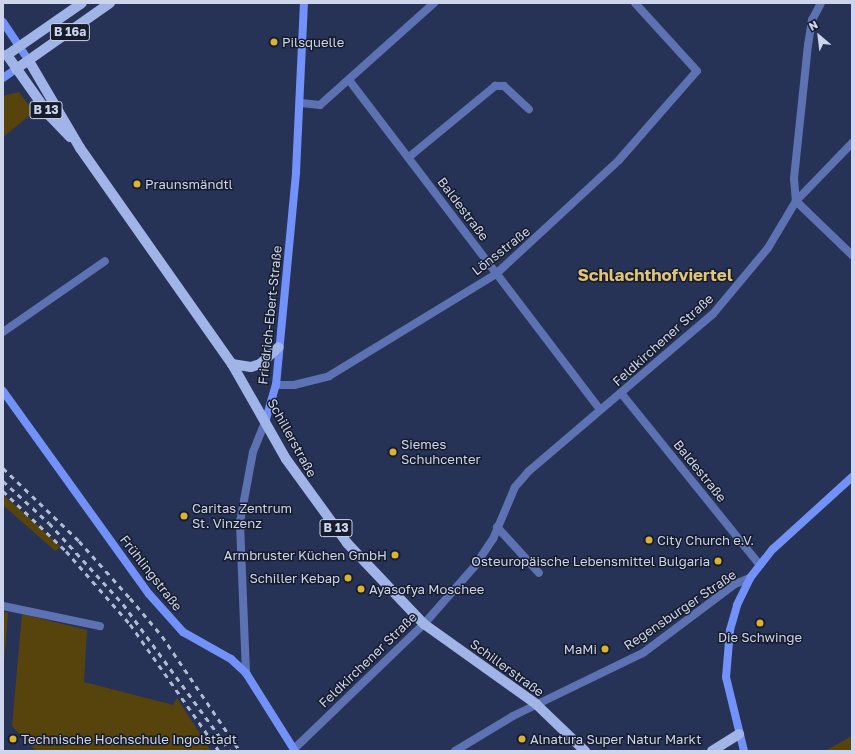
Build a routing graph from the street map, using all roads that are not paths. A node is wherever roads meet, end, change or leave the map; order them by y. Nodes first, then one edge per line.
1 (82, 3) edge
2 (110, 3) edge
3 (304, 3) edge
4 (434, 3) edge
5 (635, 3) edge
6 (821, 3) edge
7 (3, 22) edge
8 (20, 47) junction
9 (4, 54) edge
10 (29, 61) junction
11 (16, 69) junction
12 (3, 78) edge
13 (350, 80) junction
14 (300, 103) junction
15 (529, 109) dead end
16 (852, 143) edge
17 (80, 148) junction
18 (409, 157) junction
19 (796, 201) junction
20 (852, 255) edge
21 (105, 261) dead end
22 (496, 274) junction
23 (3, 332) edge
24 (279, 347) junction
25 (232, 364) junction
26 (276, 385) junction
27 (3, 391) edge
28 (621, 393) junction
29 (600, 409) junction
30 (266, 419) junction
31 (852, 476) edge
32 (497, 527) junction
33 (760, 564) junction
34 (539, 573) dead end
35 (750, 578) junction
36 (3, 606) edge
37 (424, 624) junction
38 (100, 626) dead end
39 (246, 673) junction
40 (536, 704) junction
41 (739, 734) junction
42 (294, 750) edge
43 (582, 750) edge
44 (455, 751) edge
45 (712, 751) edge
46 (744, 751) edge

1 - 8 main road, B 16a
2 - 10 main road, B 16a
3 - 14 street, Friedrich-Ebert-Straße
4 - 13 street
5 - 22 street, Lönsstraße
6 - 19 street
7 - 8 street, Schillerstraße
8 - 9 main road, B 13
8 - 10 street, Schillerstraße
9 - 11 main road, Schillerstraße / B 13
10 - 11 main road, B 16a
10 - 17 main road, Schillerstraße / B 13
11 - 12 street
11 - 17 main road, Schillerstraße / B 13
13 - 14 street
13 - 18 street, Baldestraße
14 - 24 street, Friedrich-Ebert-Straße
15 - 18 street
16 - 19 street, Feldkirchener Straße
17 - 25 main road, Schillerstraße / B 13
18 - 22 street, Baldestraße
19 - 20 street
19 - 28 street, Feldkirchener Straße
21 - 23 street
22 - 26 street, Lönsstraße
22 - 29 street, Baldestraße
24 - 25 main road
24 - 26 street, Friedrich-Ebert-Straße
25 - 30 main road, Schillerstraße / B 13
26 - 30 street, Friedrich-Ebert-Straße
27 - 39 street, Frühlingstraße
28 - 29 street, Feldkirchener Straße
28 - 33 street, Baldestraße
29 - 32 street, Feldkirchener Straße
30 - 37 main road, Schillerstraße / B 13
30 - 39 street, Friedrich-Ebert-Straße
31 - 33 street
32 - 34 street
32 - 37 street, Feldkirchener Straße
33 - 35 street
35 - 40 street, Regensburger Straße
35 - 41 street
36 - 38 street
37 - 40 main road, Schillerstraße / B 13
37 - 42 street, Feldkirchener Straße
39 - 42 street, Frühlingstraße
40 - 43 main road, Schillerstraße / B 13
40 - 44 street, Regensburger Straße
41 - 45 main road
41 - 46 street

